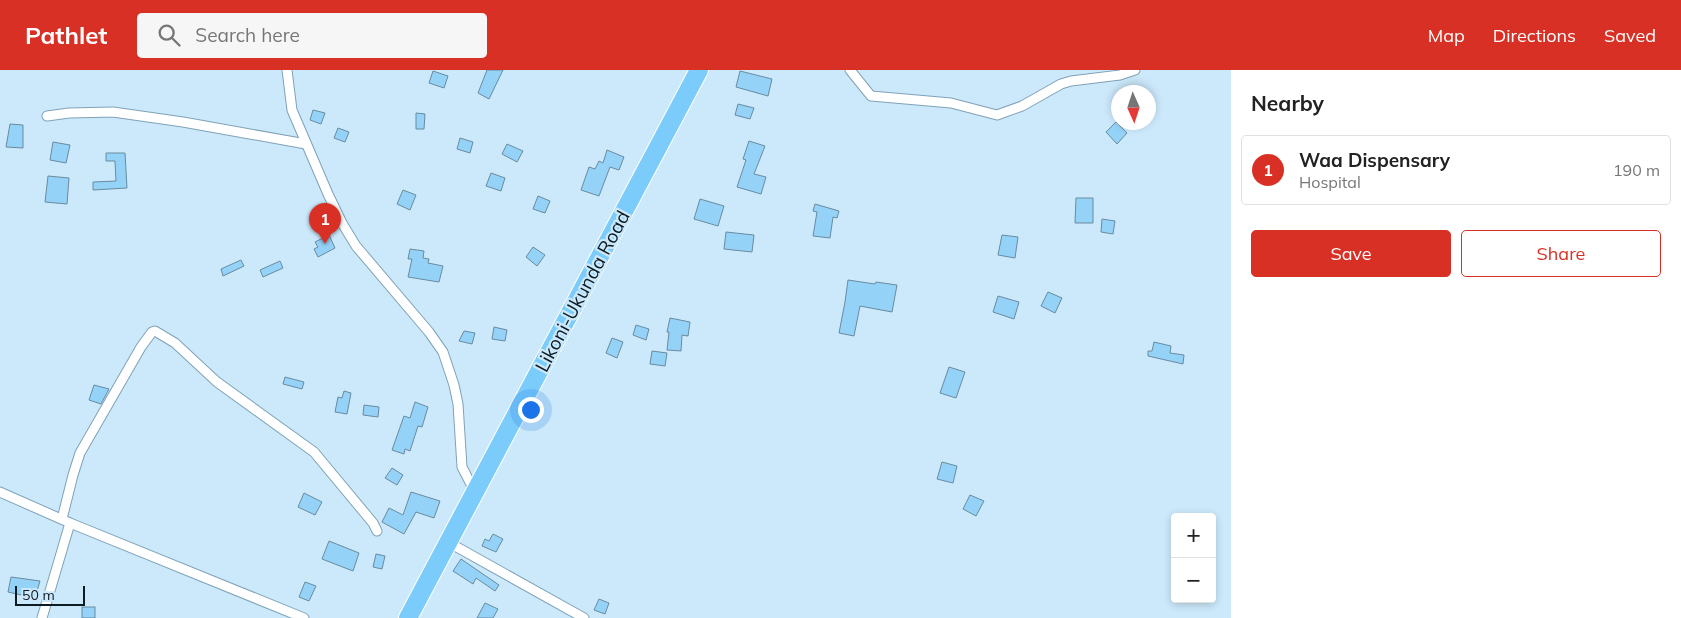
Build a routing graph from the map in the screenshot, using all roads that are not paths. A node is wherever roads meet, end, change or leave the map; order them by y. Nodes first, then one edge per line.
1 (287, 70) edge
2 (699, 70) edge
3 (850, 70) edge
4 (1135, 70) edge
5 (47, 116) dead end
6 (306, 144) junction
7 (0, 492) edge
8 (475, 492) junction
9 (66, 521) junction
10 (377, 531) dead end
11 (448, 540) junction
12 (42, 618) edge
13 (304, 618) edge
14 (408, 618) edge
15 (584, 618) edge

1 - 6 street
2 - 8 highway, Likoni-Ukunda Road
3 - 4 street
5 - 6 street
6 - 8 street
7 - 9 street
8 - 11 highway, Likoni-Ukunda Road
9 - 10 street
9 - 12 street
9 - 13 street
11 - 14 highway, Likoni-Ukunda Road
11 - 15 street

